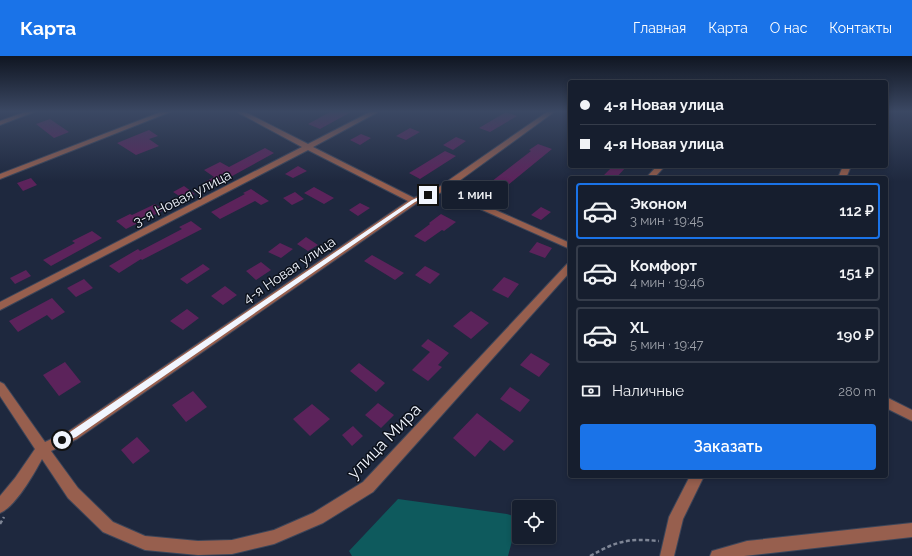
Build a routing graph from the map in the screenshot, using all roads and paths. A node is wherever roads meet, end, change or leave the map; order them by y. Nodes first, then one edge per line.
1 (107, 135) edge
2 (284, 135) edge
3 (332, 135) edge
4 (518, 135) edge
5 (308, 148) junction
6 (659, 168) edge
7 (652, 176) edge
8 (0, 177) edge
9 (442, 189) junction
10 (414, 201) junction
11 (568, 245) edge
12 (568, 268) edge
13 (0, 306) edge
14 (0, 387) edge
15 (888, 403) edge
16 (912, 416) edge
17 (42, 449) junction
18 (696, 478) edge
19 (0, 506) edge
20 (912, 530) edge
21 (669, 549) edge
22 (590, 556) edge
23 (717, 556) edge

1 - 8 street
2 - 5 street
3 - 5 street, 3-я Новая улица
4 - 9 street, 4-я Новая улица
5 - 10 street
5 - 13 street, 3-я Новая улица
6 - 7 street
9 - 10 street, 4-я Новая улица
9 - 11 street
10 - 17 street, 4-я Новая улица
12 - 17 street, улица Мира
14 - 17 street, улица Мира
15 - 16 street
17 - 19 street
18 - 21 street
20 - 23 street
21 - 22 path

